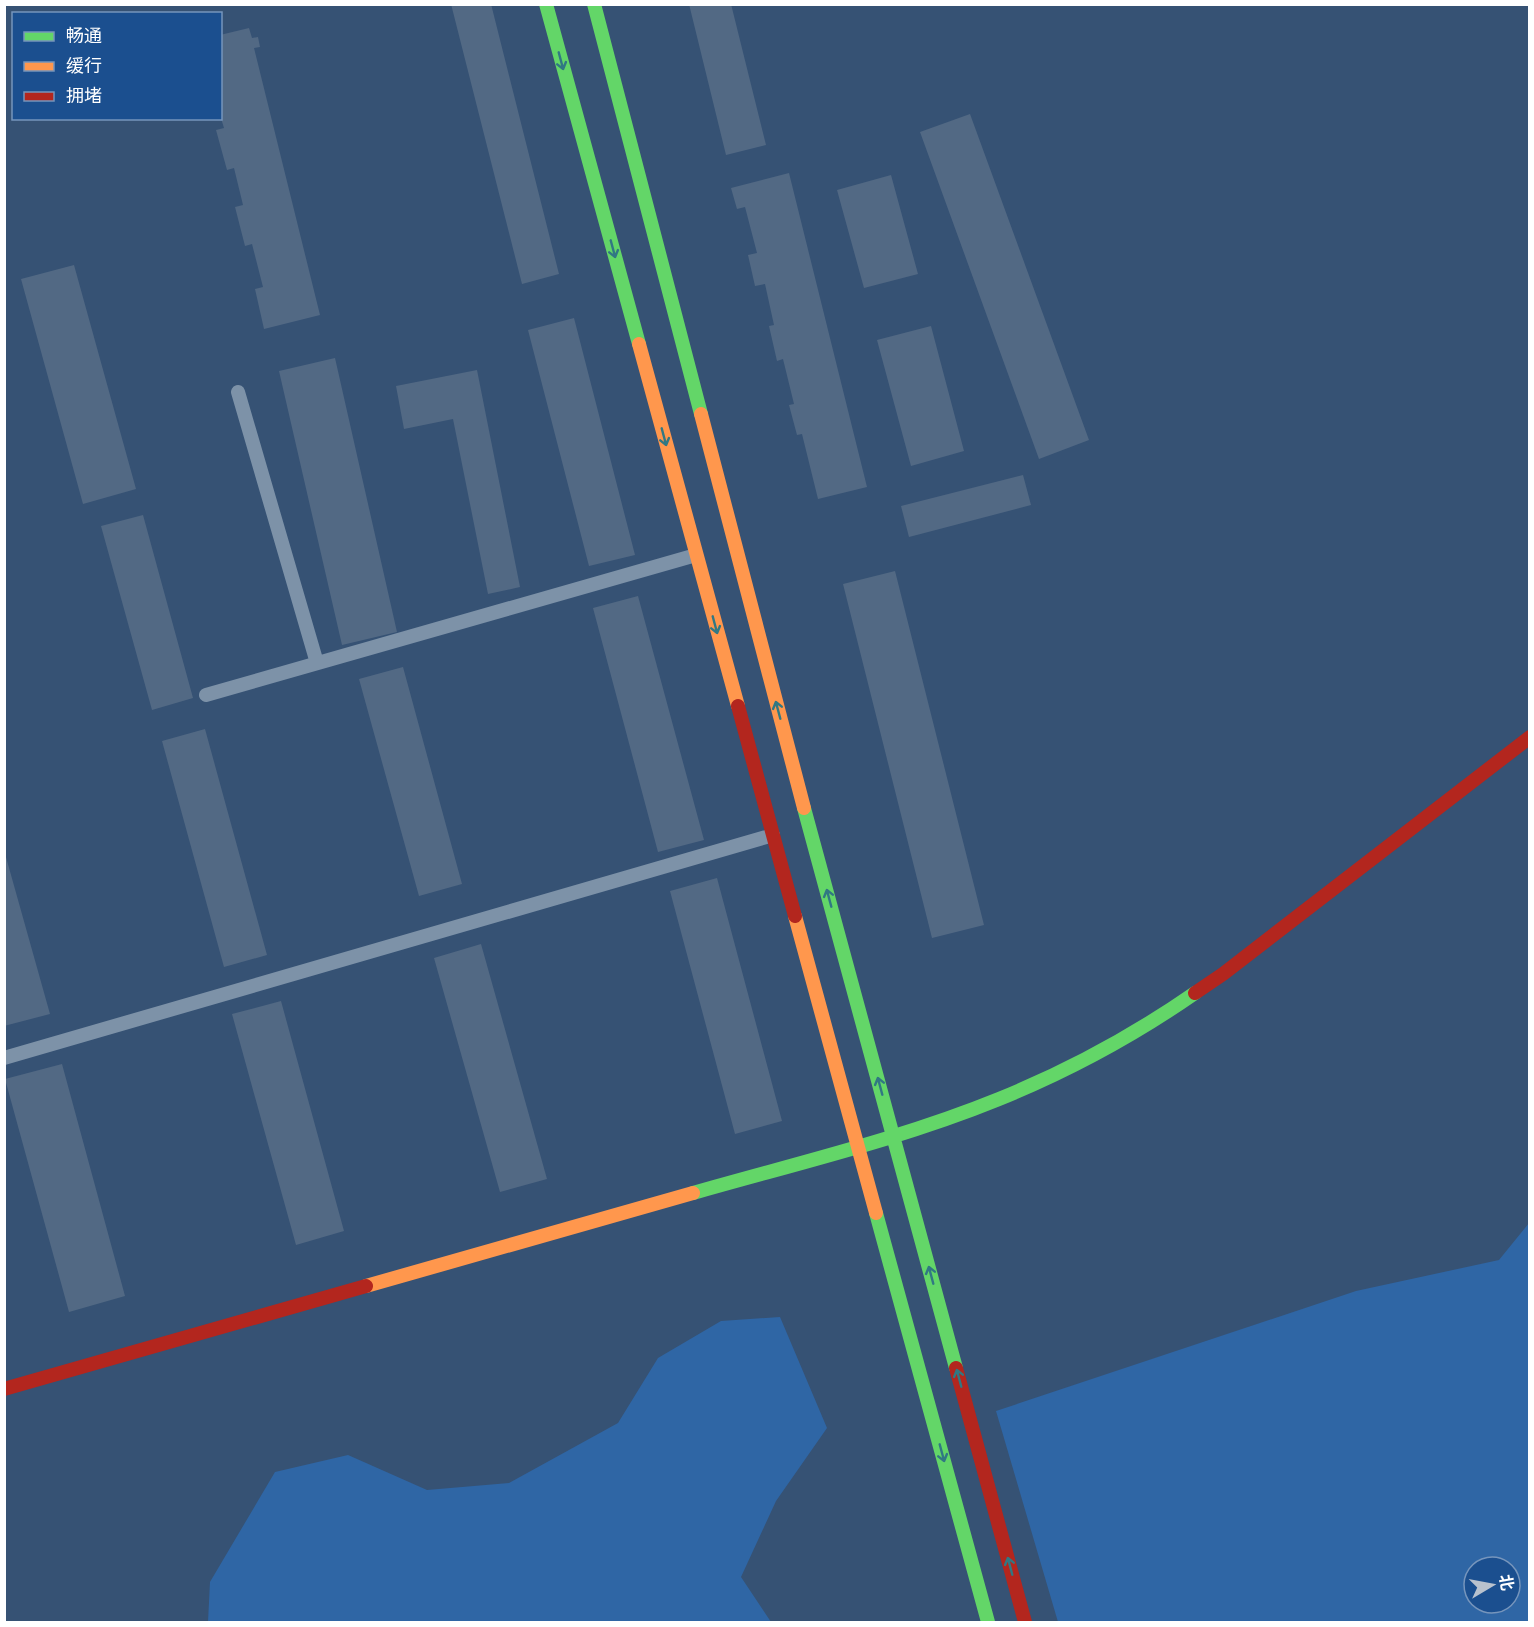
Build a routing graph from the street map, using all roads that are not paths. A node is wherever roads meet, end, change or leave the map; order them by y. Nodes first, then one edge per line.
1 (546, 4) edge
2 (594, 4) edge
3 (238, 392) dead end
4 (696, 555) junction
5 (317, 663) junction
6 (206, 695) dead end
7 (1530, 737) edge
8 (773, 835) junction
9 (4, 1058) edge
10 (893, 1136) junction
11 (858, 1146) junction
12 (4, 1389) edge
13 (988, 1623) edge
14 (1025, 1623) edge

1 -> 4 main road
10 -> 2 main road
3 - 5 lane
4 - 5 lane
4 -> 8 main road
5 - 6 lane
7 - 10 main road
8 - 9 lane
8 - 11 main road
10 - 11 main road
14 -> 10 main road
11 - 12 main road
11 -> 13 main road

